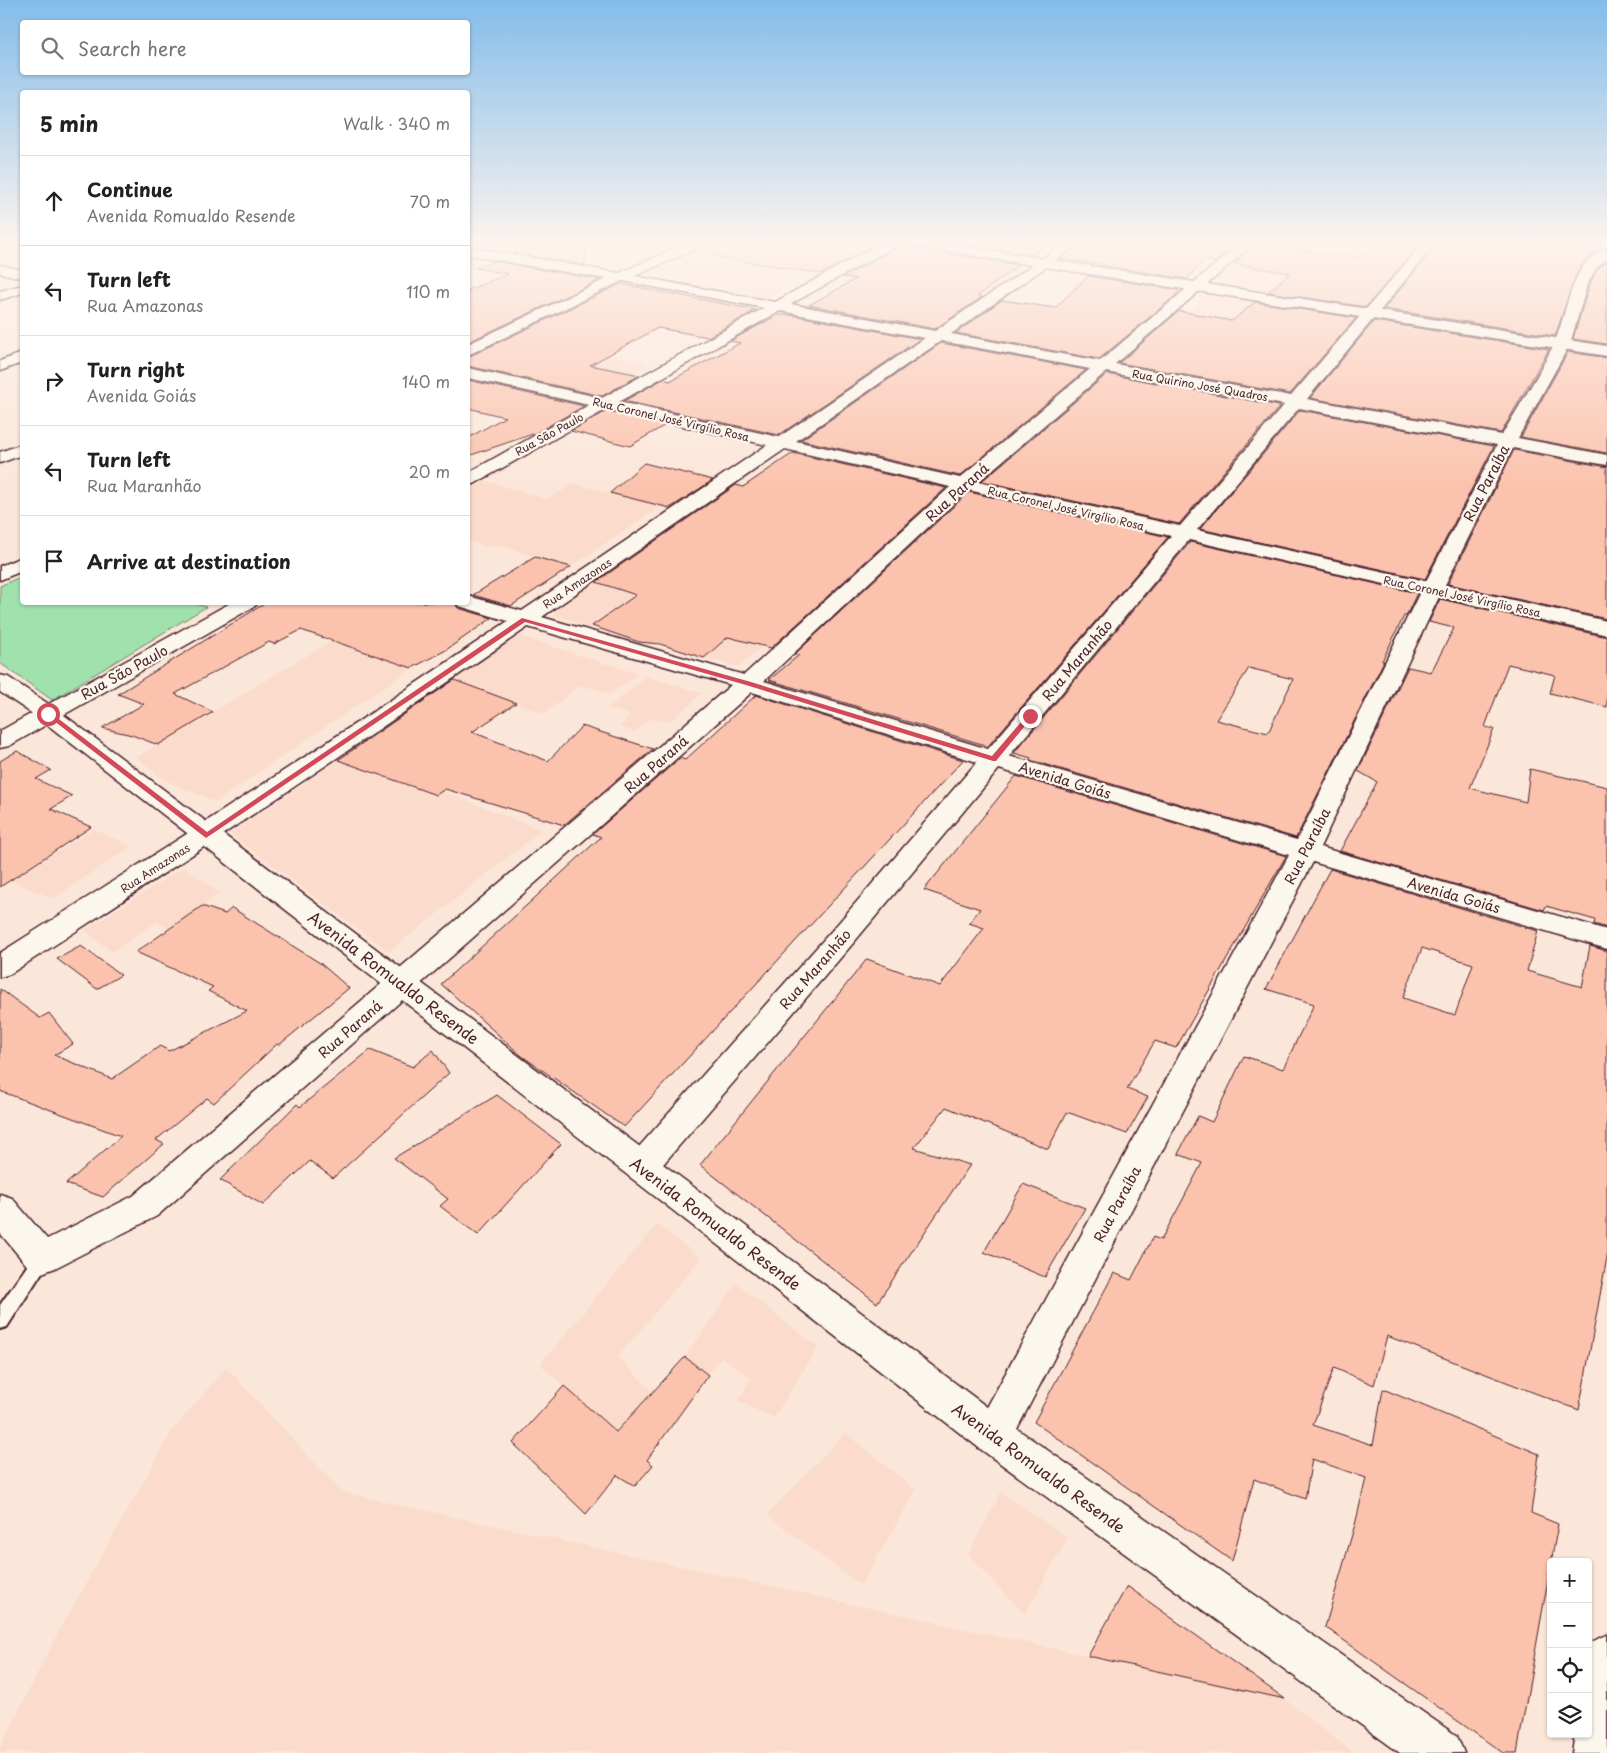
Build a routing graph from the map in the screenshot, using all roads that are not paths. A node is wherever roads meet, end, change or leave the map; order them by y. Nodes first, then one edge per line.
1 (523, 324) edge
2 (745, 324) edge
3 (865, 324) edge
4 (955, 324) edge
5 (1154, 324) edge
6 (1362, 324) edge
7 (1433, 324) edge
8 (1568, 324) edge
9 (936, 337) junction
10 (1562, 344) junction
11 (470, 349) edge
12 (1607, 351) edge
13 (20, 359) edge
14 (0, 366) edge
15 (1102, 368) junction
16 (470, 373) edge
17 (1295, 403) junction
18 (603, 404) junction
19 (1507, 442) junction
20 (781, 444) junction
21 (20, 449) edge
22 (0, 458) edge
23 (1607, 460) edge
24 (470, 479) edge
25 (964, 485) junction
26 (1183, 534) junction
27 (20, 564) edge
28 (0, 574) edge
29 (1432, 590) junction
30 (470, 603) edge
31 (243, 605) edge
32 (524, 620) junction
33 (1607, 628) edge
34 (0, 682) edge
35 (748, 683) junction
36 (48, 714) junction
37 (0, 741) edge
38 (993, 759) junction
39 (206, 836) junction
40 (1306, 852) junction
41 (1607, 940) edge
42 (0, 967) edge
43 (403, 983) junction
44 (641, 1167) junction
45 (0, 1208) edge
46 (42, 1258) junction
47 (0, 1321) edge
48 (992, 1435) junction
49 (1607, 1658) edge
50 (1440, 1753) edge
51 (1596, 1753) edge

1 - 11 street
2 - 18 street, Rua São Paulo
3 - 9 street, Rua Quirino José Quadros
4 - 9 street, Rua Amazonas
5 - 15 street, Rua Paraná
6 - 17 street, Rua Maranhão
7 - 10 street
8 - 10 street, Rua Paraíba
9 - 15 street, Rua Quirino José Quadros
9 - 20 street, Rua Amazonas
10 - 12 street
10 - 19 street, Rua Paraíba
13 - 14 street
15 - 17 street, Rua Quirino José Quadros
15 - 25 street, Rua Paraná
16 - 18 street, Rua Coronel José Virgílio Rosa
17 - 19 street, Rua Quirino José Quadros
17 - 26 street, Rua Maranhão
18 - 20 street, Rua Coronel José Virgílio Rosa
18 - 24 street, Rua São Paulo
19 - 23 street, Rua Quirino José Quadros
19 - 29 street, Rua Paraíba
20 - 25 street, Rua Coronel José Virgílio Rosa
20 - 32 street, Rua Amazonas
21 - 22 street
25 - 26 street, Rua Coronel José Virgílio Rosa
25 - 35 street, Rua Paraná
26 - 29 street, Rua Coronel José Virgílio Rosa
26 - 38 street, Rua Maranhão
27 - 28 street
29 - 33 street, Rua Coronel José Virgílio Rosa
29 - 40 street, Rua Paraíba
30 - 32 street, Avenida Goiás
31 - 36 street, Rua São Paulo
32 - 35 street, Avenida Goiás
32 - 39 street, Rua Amazonas
34 - 36 street, Avenida Romualdo Resende
35 - 38 street, Avenida Goiás
35 - 43 street, Rua Paraná
36 - 37 street, Rua São Paulo
36 - 39 street, Avenida Romualdo Resende
38 - 40 street, Avenida Goiás
38 - 44 street, Rua Maranhão
39 - 42 street, Rua Amazonas
39 - 43 street, Avenida Romualdo Resende
40 - 41 street, Avenida Goiás
40 - 48 street, Rua Paraíba
43 - 44 street, Avenida Romualdo Resende
43 - 46 street, Rua Paraná
44 - 48 street, Avenida Romualdo Resende
45 - 46 street
46 - 47 lane
48 - 50 street, Avenida Romualdo Resende
49 - 51 street

